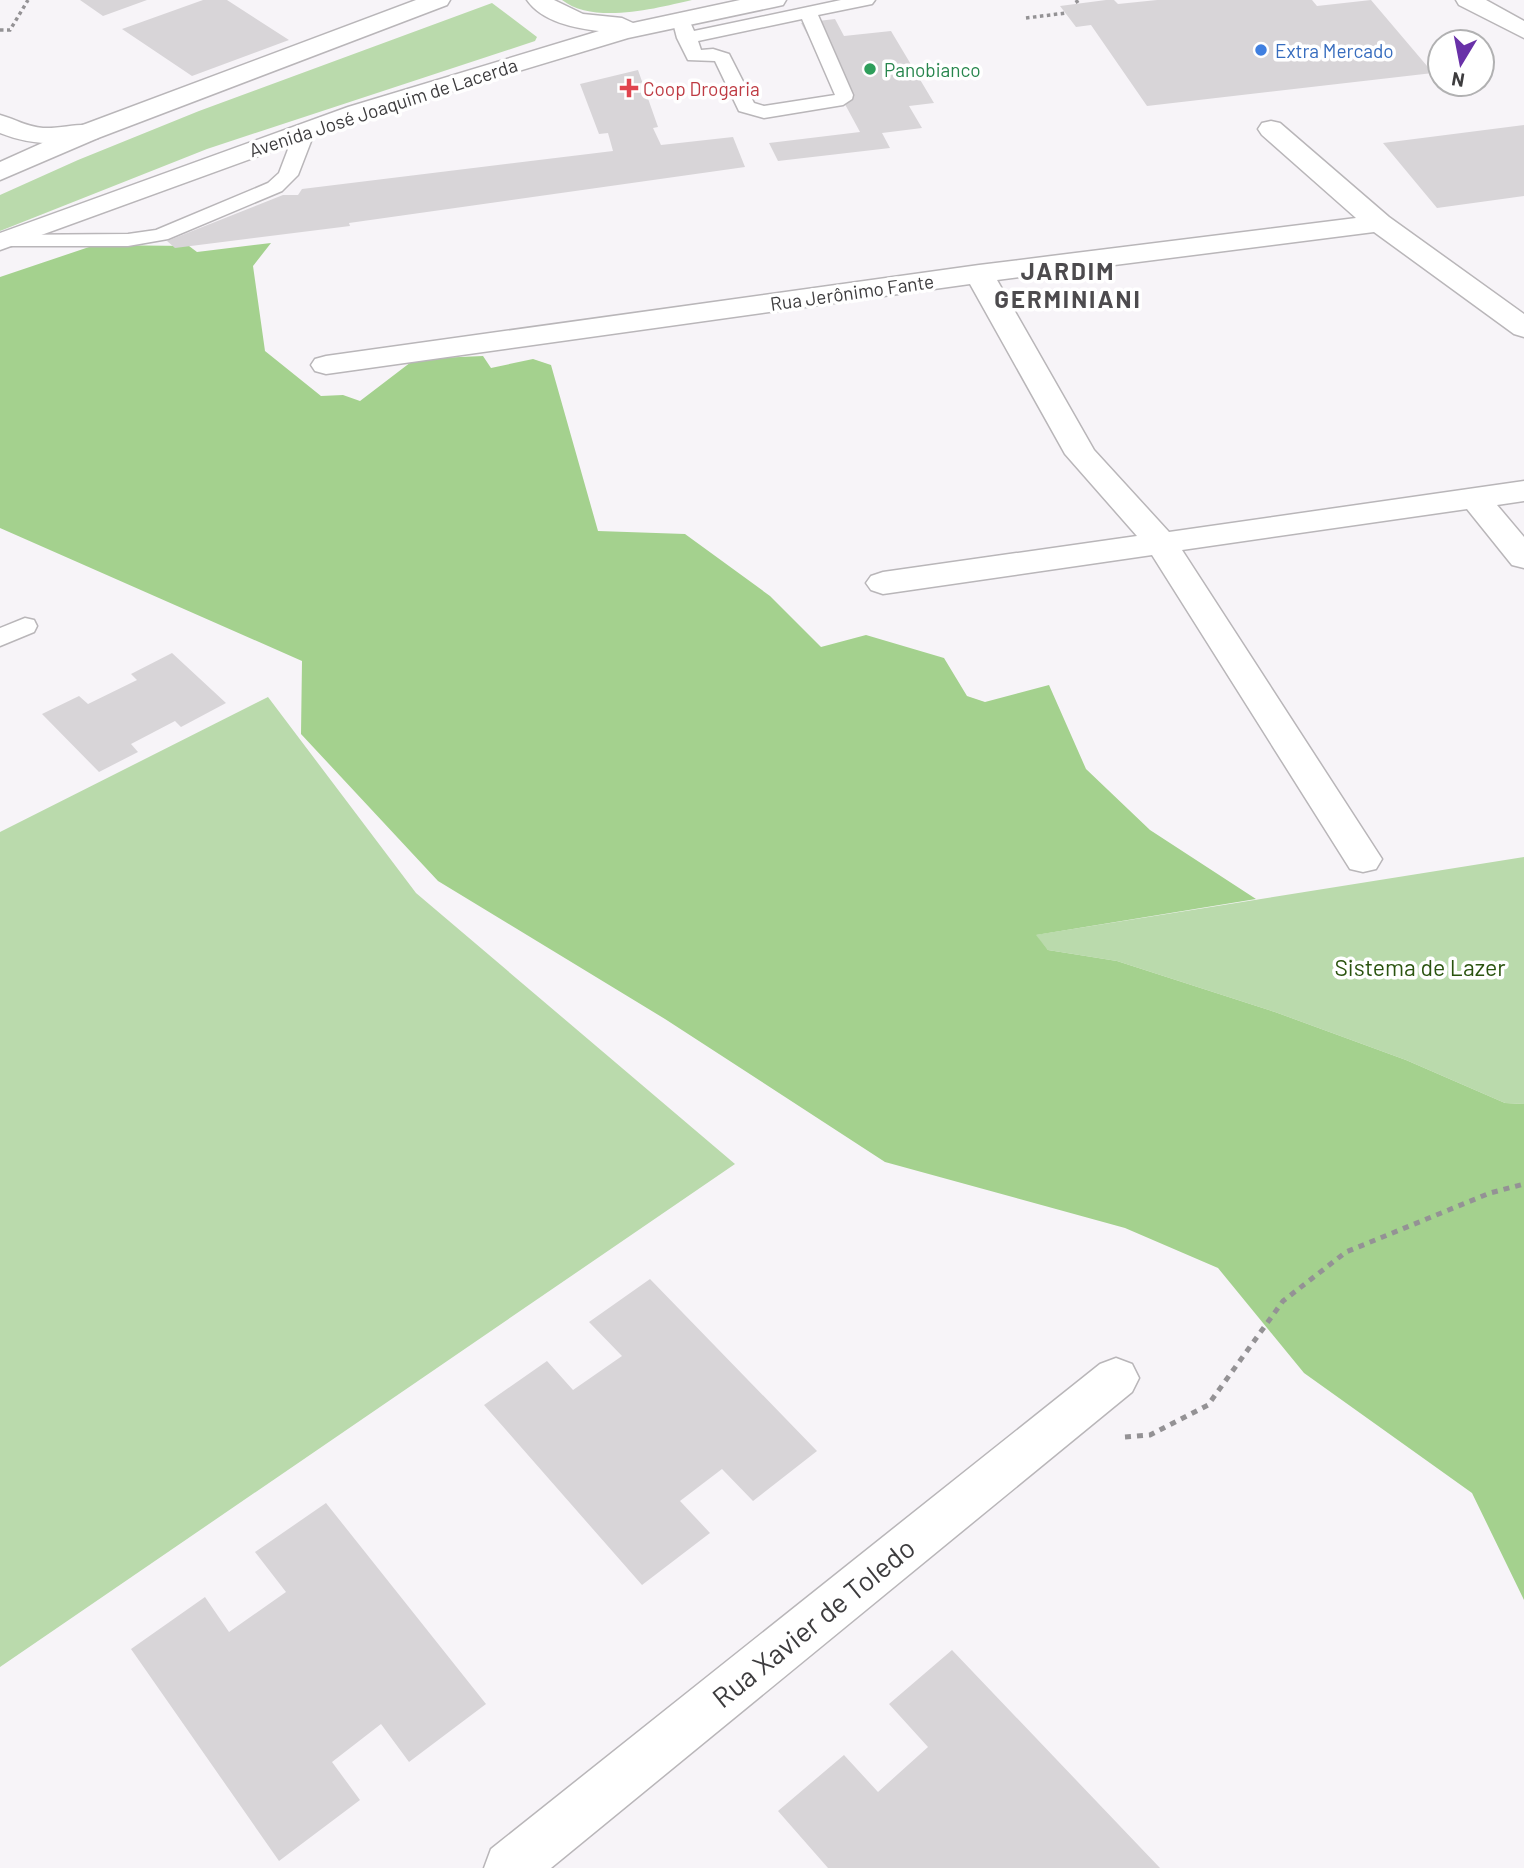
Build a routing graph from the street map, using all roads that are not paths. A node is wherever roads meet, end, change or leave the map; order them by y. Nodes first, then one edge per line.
1 (406, 0) edge
2 (439, 0) edge
3 (539, 0) edge
4 (771, 0) edge
5 (866, 0) edge
6 (1468, 0) edge
7 (808, 13) junction
8 (651, 24) junction
9 (361, 28) junction
10 (683, 28) junction
11 (1524, 31) edge
12 (0, 123) edge
13 (1271, 129) dead end
14 (305, 131) junction
15 (89, 132) junction
16 (0, 172) edge
17 (1380, 223) junction
18 (2, 242) edge
19 (979, 274) junction
20 (1524, 328) edge
21 (326, 365) dead end
22 (1524, 491) edge
23 (1475, 498) junction
24 (1161, 543) junction
25 (1524, 558) edge
26 (883, 583) dead end
27 (25, 626) dead end
28 (0, 638) edge
29 (1363, 859) dead end
30 (1116, 1378) dead end
31 (510, 1868) edge

1 - 9 street
2 - 9 street
3 - 8 street
4 - 10 street, Avenida José Joaquim de Lacerda
5 - 7 lane
6 - 11 street
7 - 10 lane
7 - 10 lane
8 - 10 street, Avenida José Joaquim de Lacerda
8 - 14 street, Avenida José Joaquim de Lacerda
9 - 15 street
12 - 15 street
13 - 17 street
14 - 18 street, Avenida José Joaquim de Lacerda
14 - 18 lane
15 - 16 street
17 - 19 street, Rua Jerônimo Fante
17 - 20 street
19 - 21 street, Rua Jerônimo Fante
19 - 24 street
22 - 23 street
23 - 24 street
23 - 25 street
24 - 26 street
24 - 29 street
27 - 28 lane
30 - 31 street, Rua Xavier de Toledo

